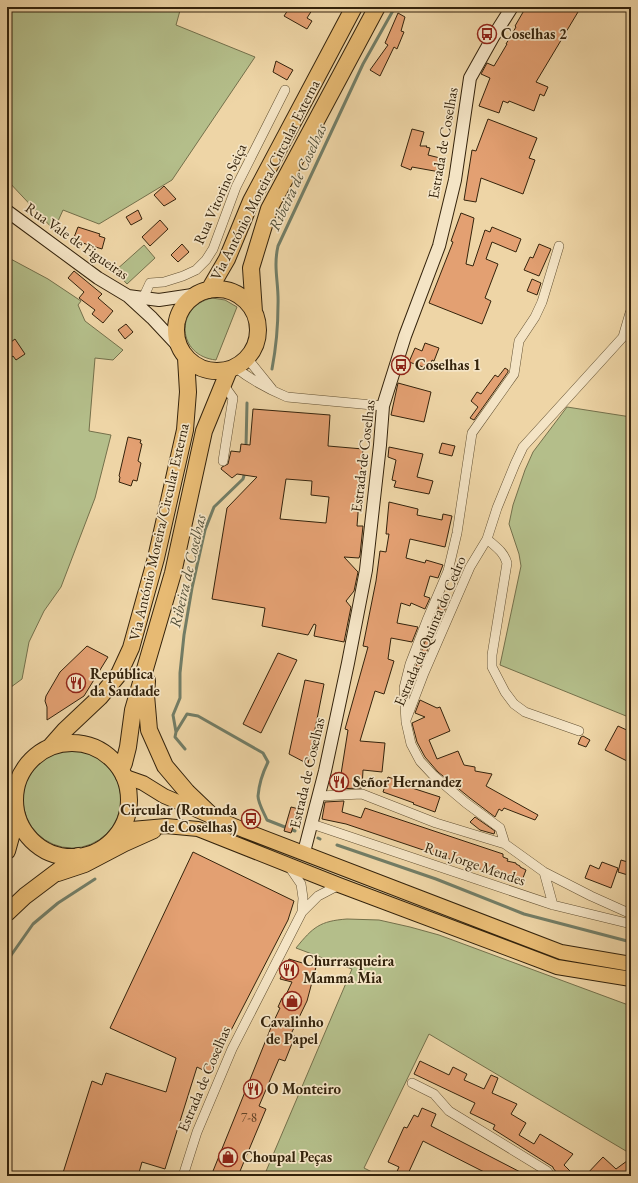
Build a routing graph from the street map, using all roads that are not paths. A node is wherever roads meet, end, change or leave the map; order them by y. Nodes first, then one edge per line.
1 (354, 7) edge
2 (377, 7) edge
3 (512, 7) edge
4 (285, 90) dead end
5 (7, 211) edge
6 (558, 246) dead end
7 (204, 292) junction
8 (128, 296) junction
9 (143, 298) junction
10 (254, 312) junction
11 (630, 313) dead end
12 (183, 353) junction
13 (248, 358) junction
14 (229, 374) junction
15 (274, 392) junction
16 (383, 406) junction
17 (223, 461) dead end
18 (487, 539) junction
19 (148, 656) junction
20 (406, 722) junction
21 (578, 731) dead end
22 (50, 747) junction
23 (122, 773) junction
24 (319, 796) junction
25 (17, 815) junction
26 (211, 815) junction
27 (312, 824) junction
28 (166, 826) junction
29 (120, 830) junction
30 (505, 844) junction
31 (7, 851) edge
32 (304, 852) junction
33 (78, 856) junction
34 (287, 864) junction
35 (544, 872) junction
36 (49, 877) junction
37 (339, 885) junction
38 (553, 905) junction
39 (302, 912) junction
40 (7, 913) edge
41 (631, 914) edge
42 (631, 924) edge
43 (631, 964) edge
44 (631, 979) edge
45 (412, 1083) dead end
46 (183, 1176) edge
47 (552, 1176) edge

1 - 7 highway, Via António Moreira/Circular Externa
2 - 10 highway, Via António Moreira/Circular Externa
3 - 16 street, Estrada de Coselhas
4 - 9 street, Rua Vitorino Seiça
5 - 8 street, Rua Vale de Figueiras
6 - 20 street
7 - 9 street, Rua Vale de Figueiras
7 - 10 highway, Via António Moreira/Circular Externa
7 - 12 highway, Via António Moreira/Circular Externa
8 - 9 street, Rua Vale de Figueiras
8 - 12 street, Rua Vale de Figueiras
10 - 13 highway, Via António Moreira/Circular Externa
11 - 18 street, Estrada da Quinta do Cedro
12 - 14 highway
12 - 22 highway, Via António Moreira/Circular Externa
13 - 14 highway, Via António Moreira/Circular Externa
13 - 15 street
14 - 15 street
14 - 17 street
14 - 19 highway, Via António Moreira/Circular Externa
15 - 16 street
16 - 24 street, Estrada de Coselhas
18 - 20 street, Estrada da Quinta do Cedro
18 - 21 street
19 - 23 highway, Via António Moreira/Circular Externa
19 - 26 highway
20 - 30 street
22 - 23 highway
22 - 25 highway
23 - 26 main road
23 - 29 highway
24 - 27 street, Estrada de Coselhas
24 - 30 street
25 - 31 highway
25 - 33 highway
26 - 32 main road
27 - 32 street, Estrada de Coselhas
27 - 38 street, Rua Jorge Mendes
28 - 29 main road
28 - 34 main road
28 - 36 main road
29 - 33 highway
30 - 35 street
32 - 43 main road
33 - 36 highway
34 - 37 main road
34 - 39 street, Estrada de Coselhas
35 - 38 street
35 - 41 street
36 - 40 highway
37 - 39 street, Estrada de Coselhas
37 - 44 main road
38 - 42 street, Rua Jorge Mendes
39 - 46 street, Estrada de Coselhas
45 - 47 street

